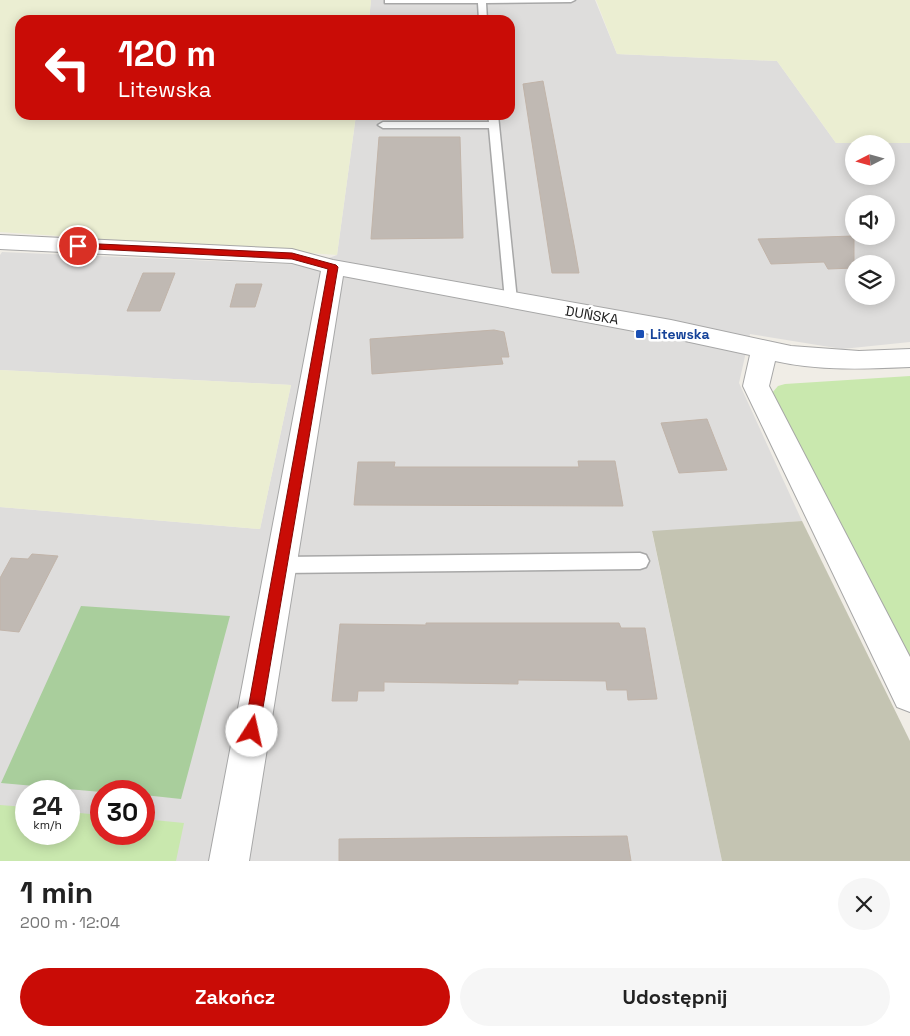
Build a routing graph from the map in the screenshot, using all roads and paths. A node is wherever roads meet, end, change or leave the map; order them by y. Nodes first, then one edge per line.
1 (482, 0) edge
2 (571, 0) edge
3 (388, 1) edge
4 (484, 15) edge
5 (493, 120) edge
6 (383, 125) dead end
7 (0, 242) edge
8 (333, 267) junction
9 (510, 300) junction
10 (763, 350) junction
11 (910, 358) edge
12 (640, 561) dead end
13 (281, 565) junction
14 (910, 694) edge
15 (229, 861) edge

1 - 2 lane
1 - 3 lane
1 - 4 lane
5 - 6 lane
5 - 9 lane
7 - 8 street
8 - 9 street, DUŃSKA
8 - 13 street
9 - 10 street, DUŃSKA
10 - 11 street, DUŃSKA
10 - 14 street
12 - 13 lane
13 - 15 street

